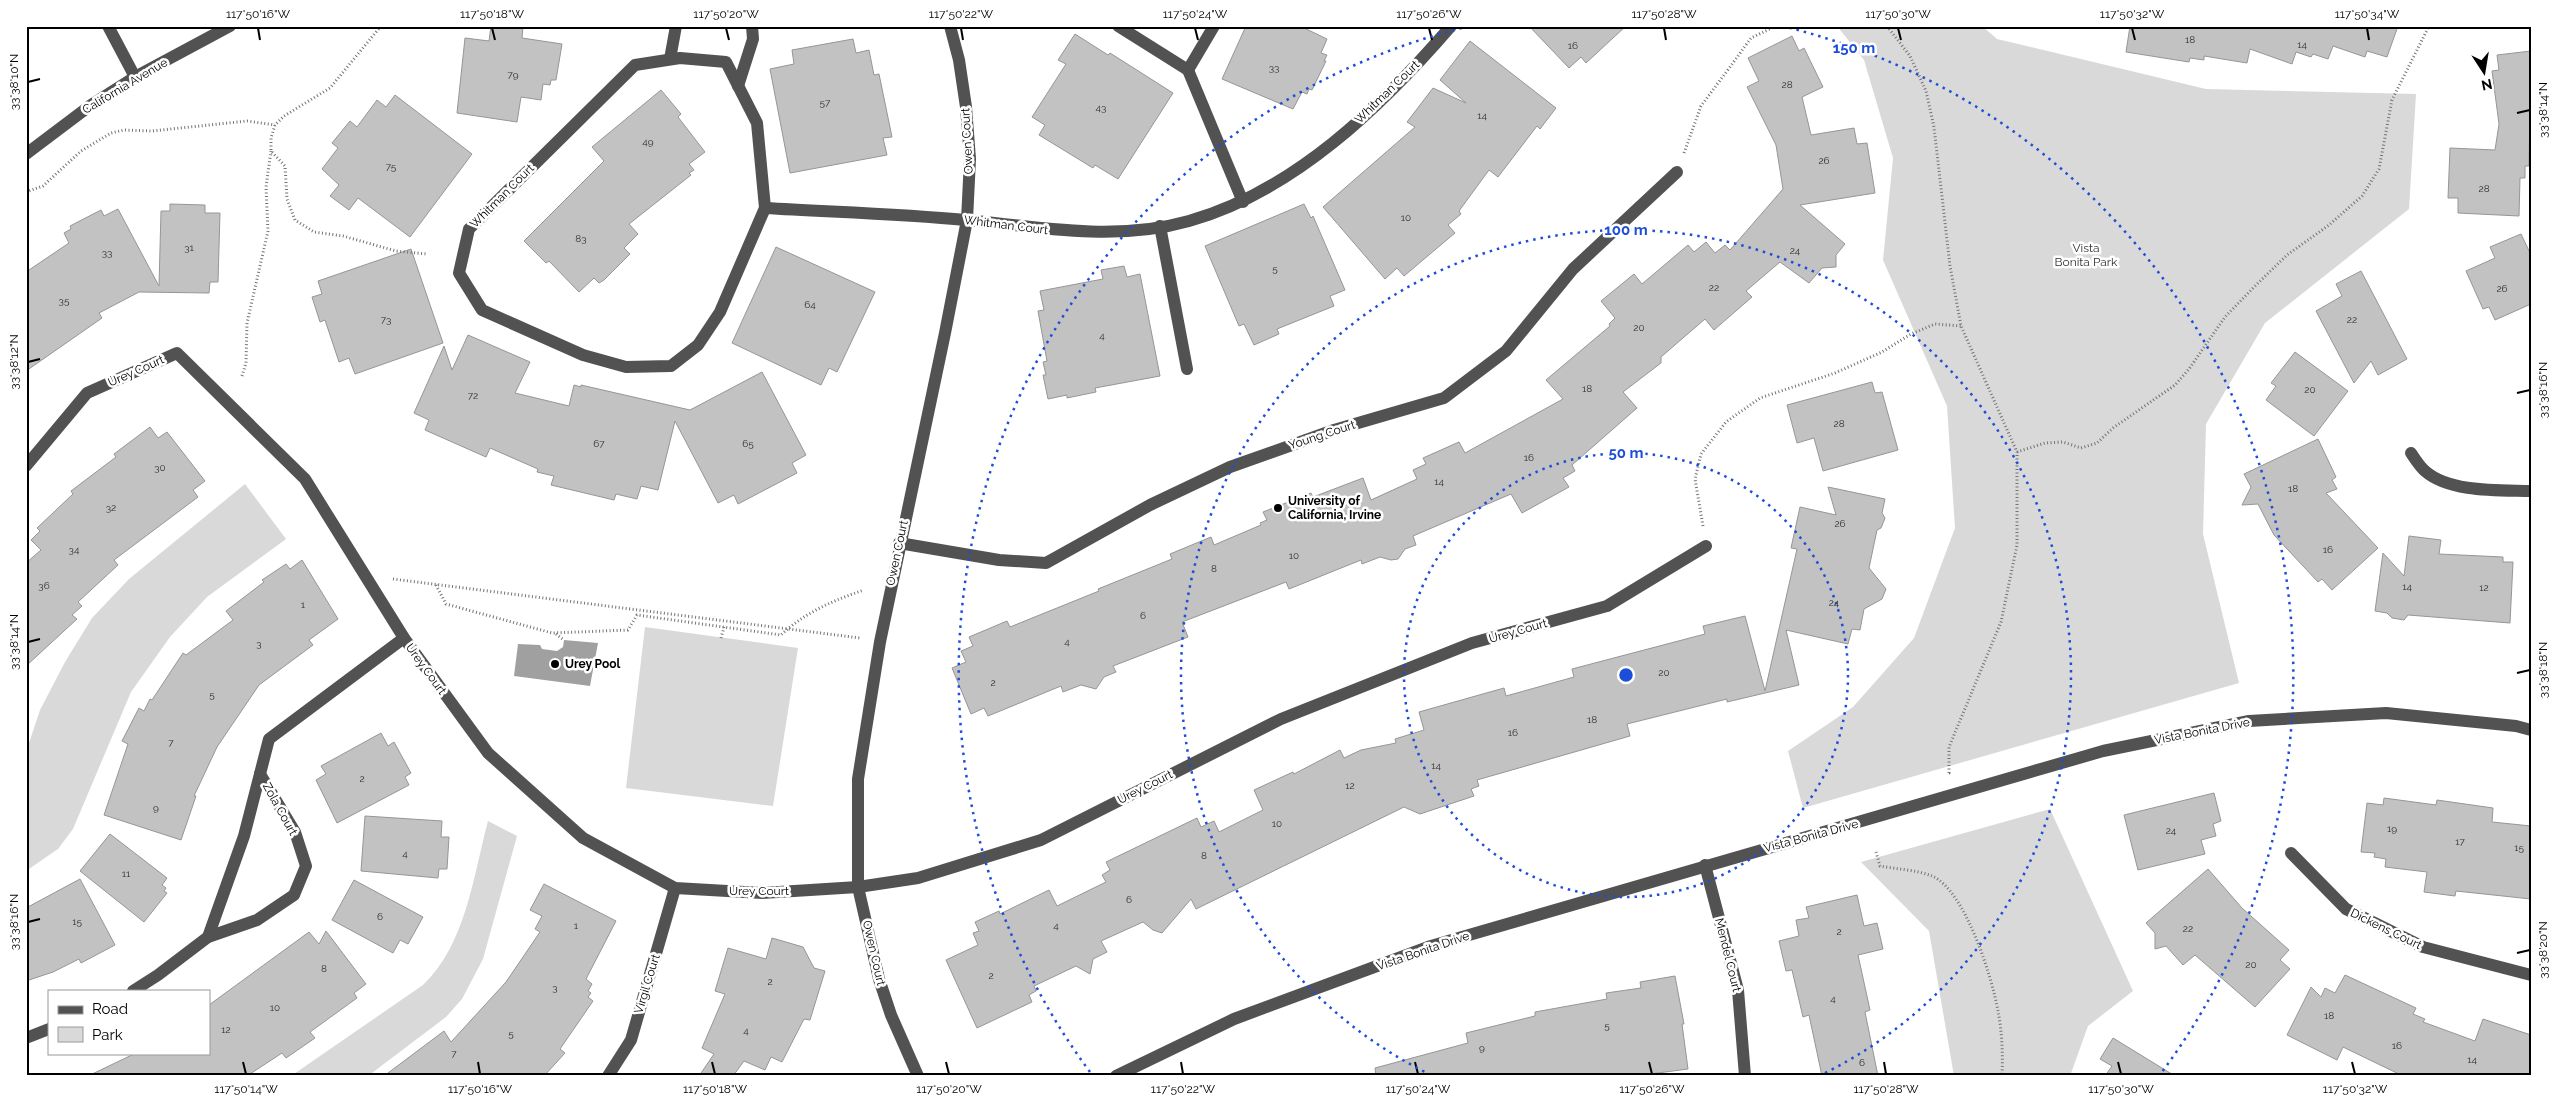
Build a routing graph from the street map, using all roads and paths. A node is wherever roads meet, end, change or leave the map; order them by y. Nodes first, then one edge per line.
1 (108, 26) edge
2 (230, 26) edge
3 (381, 26) edge
4 (676, 26) edge
5 (752, 26) edge
6 (950, 26) edge
7 (1118, 26) edge
8 (1214, 26) edge
9 (1451, 26) edge
10 (1776, 26) edge
11 (1887, 26) edge
12 (2429, 26) edge
13 (670, 59) junction
14 (1188, 70) junction
15 (135, 77) junction
16 (738, 86) junction
17 (275, 125) junction
18 (272, 151) junction
19 (26, 154) edge
20 (1678, 172) joint
21 (26, 192) edge
22 (1243, 202) junction
23 (765, 208) junction
24 (967, 220) junction
25 (1160, 226) junction
26 (427, 254) dead end
27 (1961, 326) junction
28 (1187, 369) dead end
29 (242, 376) dead end
30 (2017, 452) junction
31 (2411, 453) dead end
32 (26, 466) edge
33 (2531, 491) edge
34 (899, 543) junction
35 (1706, 546) joint
36 (365, 576) junction
37 (436, 585) junction
38 (864, 590) dead end
39 (724, 627) junction
40 (788, 628) junction
41 (555, 633) junction
42 (404, 638) junction
43 (721, 638) dead end
44 (564, 640) dead end
45 (880, 642) junction
46 (2531, 730) edge
47 (260, 774) junction
48 (1940, 776) dead end
49 (1876, 852) dead end
50 (2291, 853) dead end
51 (1705, 865) junction
52 (858, 887) junction
53 (675, 888) junction
54 (208, 937) junction
55 (2531, 975) edge
56 (135, 990) edge
57 (48, 1029) edge
58 (26, 1038) edge
59 (608, 1076) edge
60 (918, 1076) edge
61 (1116, 1076) edge
62 (1745, 1076) edge
63 (2002, 1076) edge

1 - 15 street
2 - 15 street, California Avenue
3 - 17 path
4 - 13 street
5 - 16 street
6 - 24 street, Owen Court
7 - 14 street
8 - 14 street
9 - 22 street, Whitman Court
10 - 20 path
11 - 27 path
12 - 30 path
13 - 16 street, Whitman Court
13 - 23 street, Whitman Court
14 - 22 street
15 - 19 street, California Avenue
16 - 23 street, Whitman Court
17 - 18 path
17 - 21 path
18 - 26 path
18 - 29 path
20 - 34 street, Young Court
22 - 25 street, Whitman Court
23 - 24 street, Whitman Court
24 - 25 street, Whitman Court
24 - 34 street, Owen Court
25 - 28 street
27 - 30 path
27 - 35 path
30 - 48 path
31 - 33 street
32 - 36 street, Urey Court
34 - 45 street, Owen Court
35 - 52 street, Urey Court
36 - 37 path
36 - 42 street, Urey Court
37 - 40 path
37 - 41 path
38 - 40 path
39 - 40 path
39 - 41 path
39 - 43 path
40 - 45 path
41 - 44 path
42 - 47 street, Zola Court
42 - 53 street, Urey Court
45 - 52 street, Owen Court
46 - 51 street, Vista Bonita Drive
47 - 54 street, Zola Court
47 - 54 street, Zola Court
49 - 63 path
50 - 55 street, Dickens Court
51 - 61 street, Vista Bonita Drive
51 - 62 street, Mendel Court
52 - 53 street, Urey Court
52 - 60 street, Owen Court
53 - 59 street, Virgil Court
54 - 56 street, Zola Court
57 - 58 street

